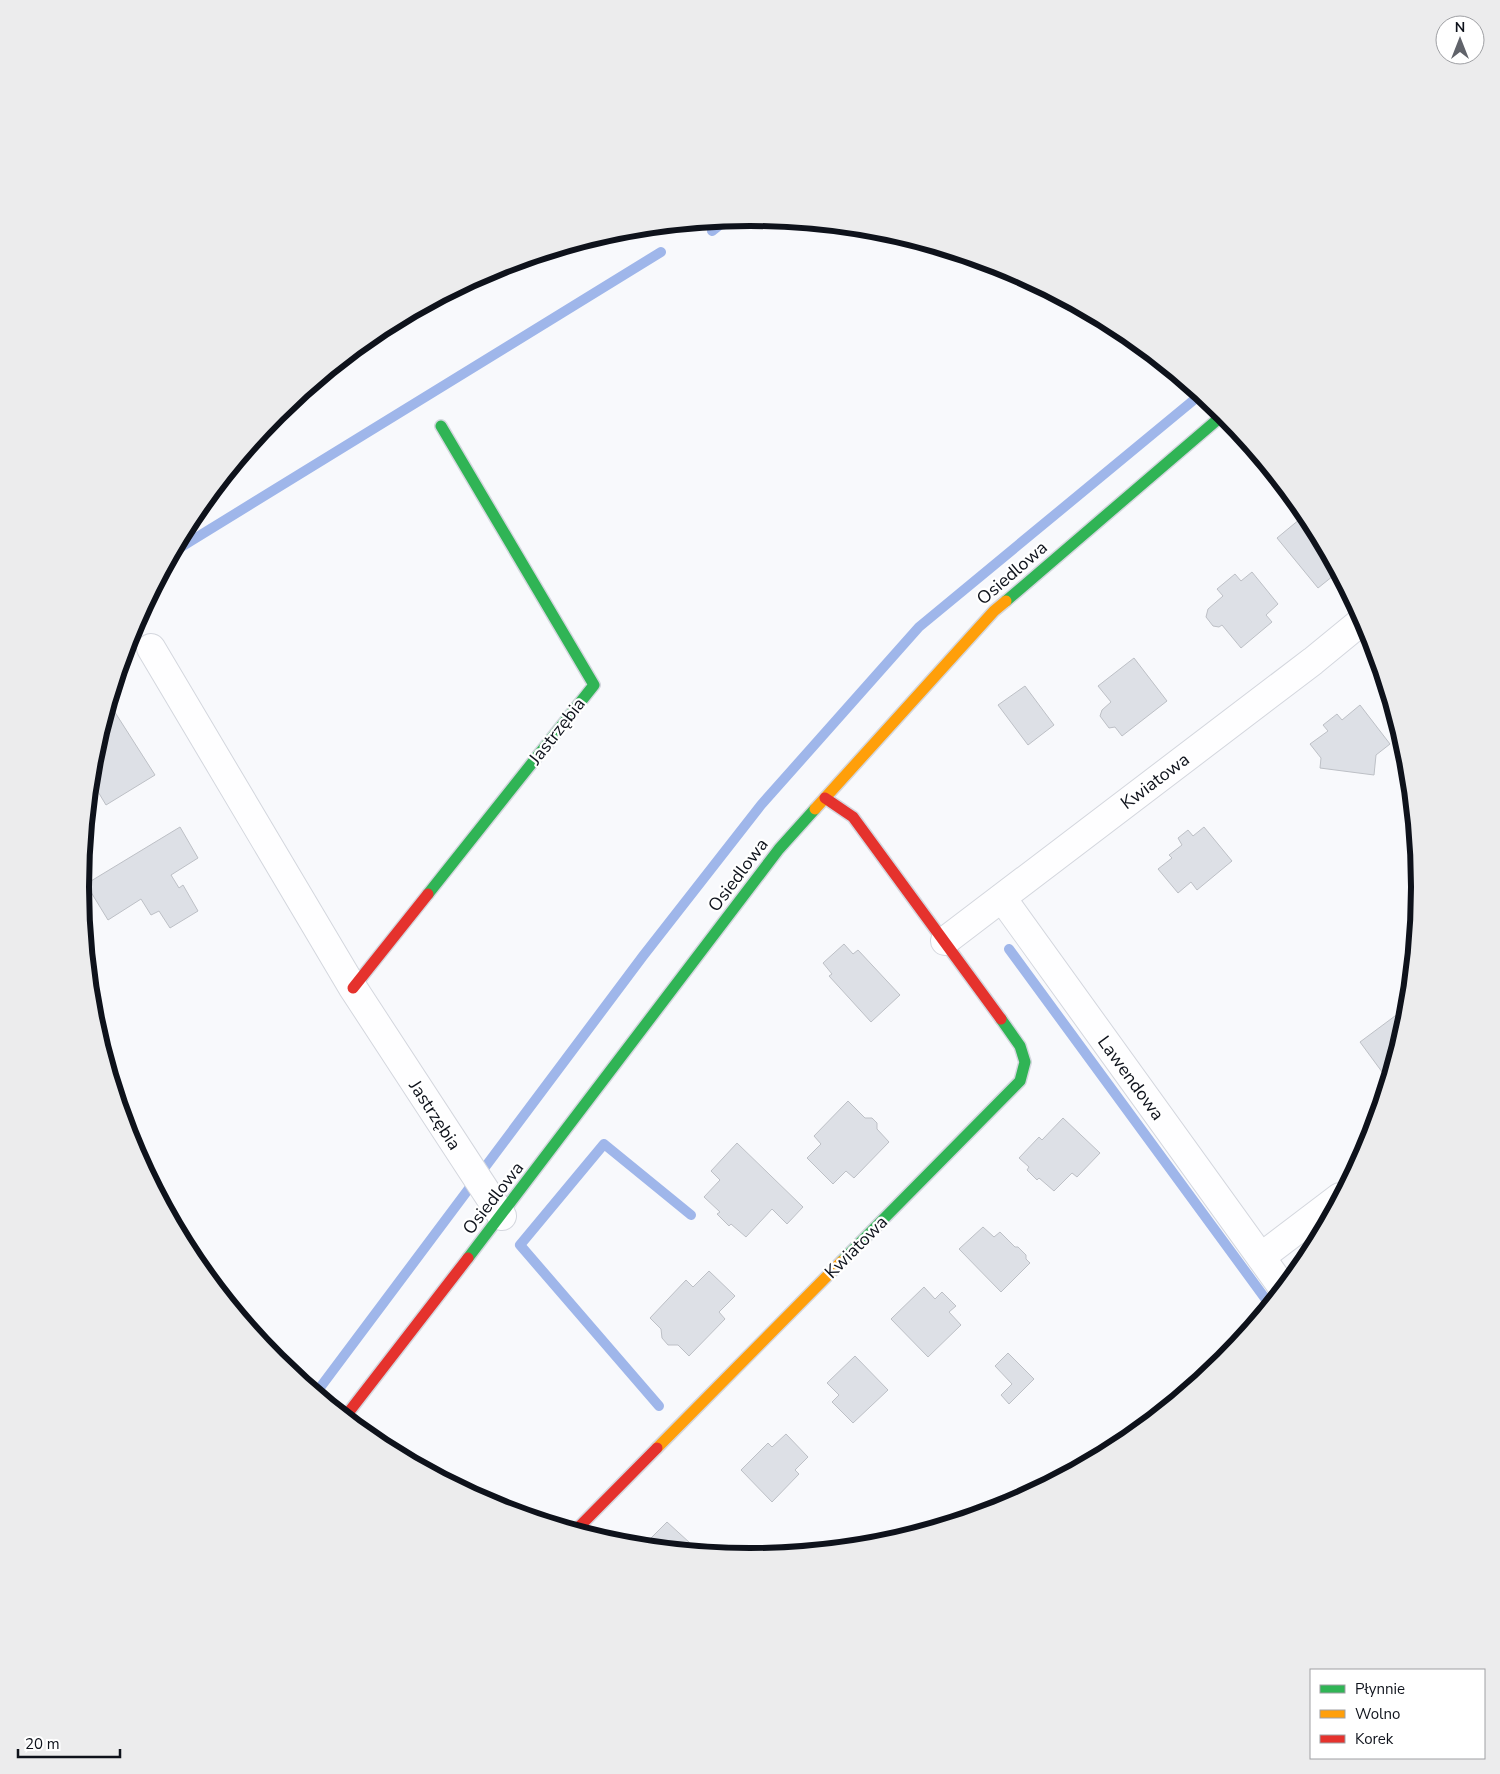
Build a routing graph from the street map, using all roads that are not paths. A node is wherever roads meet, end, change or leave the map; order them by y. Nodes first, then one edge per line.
1 (1218, 419) edge
2 (441, 426) dead end
3 (1357, 625) edge
4 (151, 648) dead end
5 (825, 798) junction
6 (1002, 898) junction
7 (945, 941) junction
8 (352, 988) junction
9 (1330, 1205) edge
10 (502, 1216) junction
11 (1261, 1257) junction
12 (1280, 1283) edge
13 (349, 1413) edge
14 (580, 1526) edge

1 - 5 street, Osiedlowa
2 - 8 street, Jastrzębia
3 - 6 street, Kwiatowa
4 - 8 street, Jastrzębia
5 - 7 street, Kwiatowa
5 - 10 street, Osiedlowa
6 - 7 street, Kwiatowa
6 - 11 street, Lawendowa
7 - 14 street, Kwiatowa
8 - 10 street, Jastrzębia
9 - 11 street
10 - 13 street, Osiedlowa
11 - 12 street, Lawendowa

